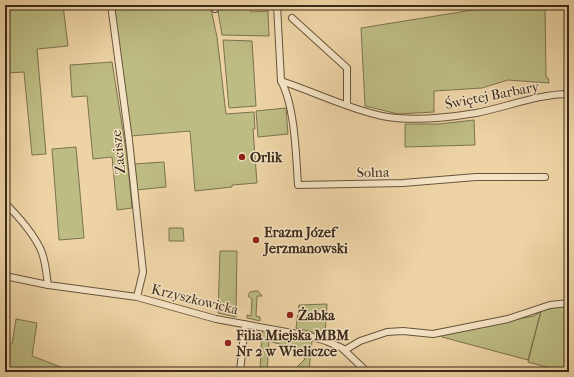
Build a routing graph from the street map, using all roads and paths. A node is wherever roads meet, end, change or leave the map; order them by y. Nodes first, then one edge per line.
1 (111, 5) edge
2 (277, 5) edge
3 (292, 18) dead end
4 (282, 81) junction
5 (569, 94) edge
6 (347, 105) junction
7 (546, 177) dead end
8 (5, 203) edge
9 (5, 276) edge
10 (48, 285) junction
11 (137, 297) junction
12 (569, 302) edge
13 (245, 324) junction
14 (345, 350) junction
15 (240, 372) edge
16 (367, 372) edge

1 - 11 street, Zacisze
2 - 4 street
3 - 6 street
4 - 6 street, Świętej Barbary
4 - 7 street, Solna
5 - 6 street, Świętej Barbary
8 - 10 street
9 - 10 street, Krzyszkowicka
10 - 11 street, Krzyszkowicka
11 - 13 street, Krzyszkowicka
12 - 14 street
13 - 14 street, Krzyszkowicka
13 - 15 street
14 - 16 street, Krzyszkowicka

